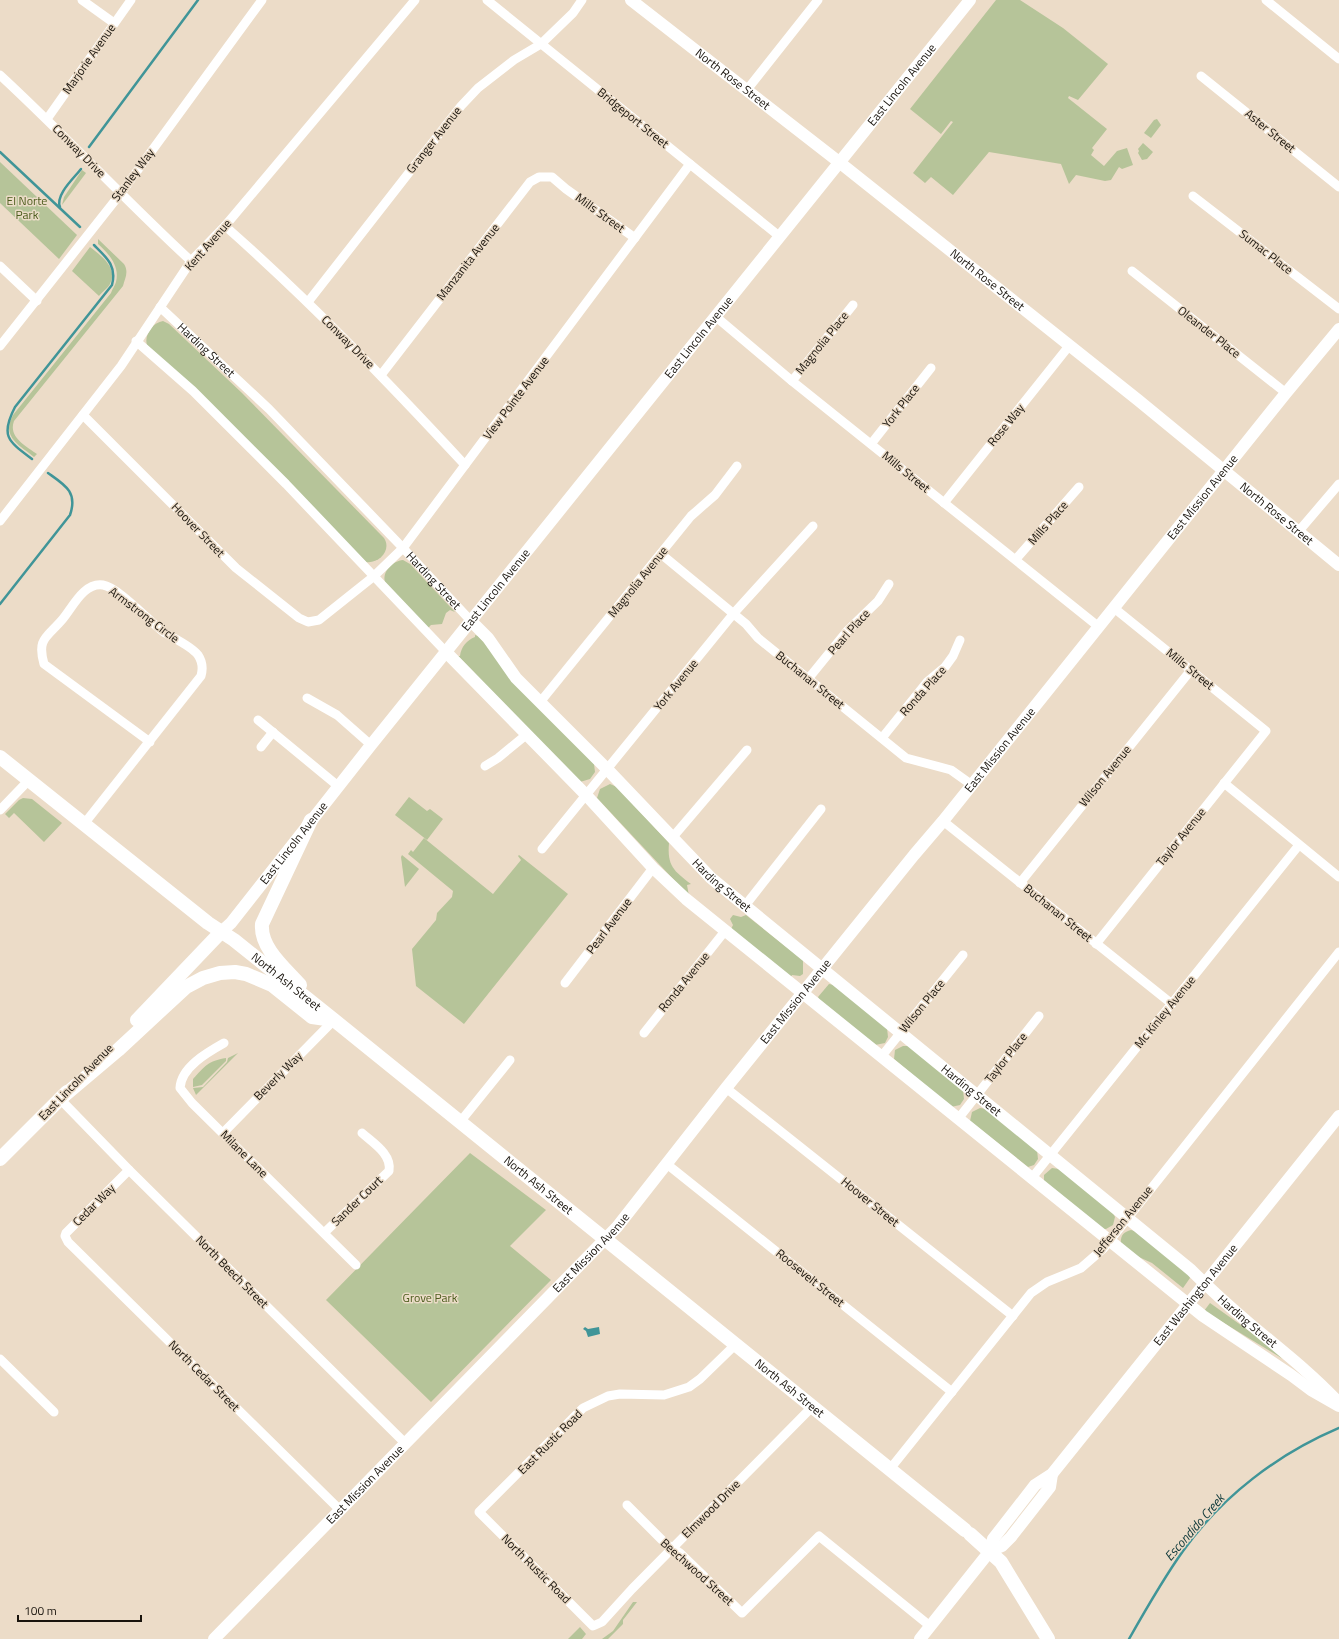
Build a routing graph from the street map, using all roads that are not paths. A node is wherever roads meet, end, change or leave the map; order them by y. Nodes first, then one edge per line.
1 (82, 0) edge
2 (131, 0) edge
3 (262, 0) edge
4 (415, 0) edge
5 (487, 0) edge
6 (582, 0) edge
7 (631, 0) edge
8 (818, 0) edge
9 (970, 0) edge
10 (1266, 0) edge
11 (114, 23) junction
12 (541, 44) junction
13 (1339, 59) edge
14 (0, 75) edge
15 (1201, 76) dead end
16 (746, 91) junction
17 (47, 119) junction
18 (839, 162) junction
19 (690, 164) junction
20 (1339, 187) edge
21 (566, 189) joint
22 (121, 193) junction
23 (1193, 196) dead end
24 (225, 226) junction
25 (779, 236) junction
26 (635, 238) junction
27 (192, 261) junction
28 (0, 266) edge
29 (1132, 272) dead end
30 (37, 301) junction
31 (308, 302) junction
32 (853, 305) dead end
33 (160, 307) junction
34 (1339, 309) edge
35 (715, 316) junction
36 (1339, 329) edge
37 (136, 341) junction
38 (0, 346) edge
39 (1069, 346) junction
40 (931, 368) dead end
41 (381, 375) junction
42 (792, 381) junction
43 (1286, 393) junction
44 (83, 415) junction
45 (871, 444) junction
46 (465, 465) junction
47 (737, 466) dead end
48 (1224, 471) junction
49 (1339, 484) edge
50 (1079, 487) dead end
51 (944, 503) junction
52 (0, 521) edge
53 (813, 526) dead end
54 (1298, 532) junction
55 (403, 548) junction
56 (661, 554) junction
57 (1016, 559) junction
58 (1339, 565) edge
59 (373, 577) junction
60 (889, 584) dead end
61 (1114, 608) junction
62 (734, 613) junction
63 (325, 616) joint
64 (471, 621) junction
65 (1099, 627) junction
66 (960, 640) dead end
67 (446, 652) junction
68 (1191, 670) junction
69 (808, 679) junction
70 (307, 698) dead end
71 (541, 702) junction
72 (258, 720) dead end
73 (1266, 731) joint
74 (273, 732) junction
75 (526, 735) junction
76 (882, 738) junction
77 (150, 742) junction
78 (371, 745) junction
79 (261, 747) dead end
80 (747, 750) dead end
81 (0, 756) edge
82 (486, 766) dead end
83 (608, 770) junction
84 (29, 780) junction
85 (1224, 783) junction
86 (972, 785) junction
87 (338, 786) junction
88 (587, 796) junction
89 (821, 809) dead end
90 (0, 810) edge
91 (311, 820) junction
92 (943, 821) junction
93 (84, 824) junction
94 (672, 838) junction
95 (1299, 845) junction
96 (542, 849) dead end
97 (653, 868) junction
98 (1339, 876) edge
99 (1020, 883) junction
100 (744, 907) junction
101 (725, 931) junction
102 (221, 932) junction
103 (1096, 944) junction
104 (1339, 952) edge
105 (963, 955) dead end
106 (821, 970) junction
107 (565, 983) dead end
108 (803, 993) junction
109 (1172, 1004) junction
110 (319, 1009) junction
111 (1039, 1016) dead end
112 (334, 1020) junction
113 (900, 1033) junction
114 (644, 1034) dead end
115 (224, 1043) dead end
116 (881, 1057) junction
117 (510, 1060) dead end
118 (726, 1088) junction
119 (976, 1096) junction
120 (60, 1099) junction
121 (1339, 1116) edge
122 (958, 1119) junction
123 (460, 1122) junction
124 (223, 1133) junction
125 (362, 1133) dead end
126 (1050, 1156) junction
127 (0, 1159) edge
128 (668, 1165) junction
129 (129, 1170) junction
130 (1031, 1179) junction
131 (1126, 1218) junction
132 (324, 1233) junction
133 (605, 1240) junction
134 (68, 1242) joint
135 (1108, 1242) junction
136 (356, 1265) dead end
137 (1205, 1284) junction
138 (1188, 1305) junction
139 (1013, 1316) junction
140 (735, 1345) junction
141 (0, 1359) edge
142 (952, 1392) junction
143 (1339, 1403) edge
144 (1339, 1406) edge
145 (812, 1407) junction
146 (54, 1412) dead end
147 (406, 1444) junction
148 (890, 1470) junction
149 (627, 1506) dead end
150 (340, 1510) junction
151 (479, 1512) joint
152 (673, 1548) junction
153 (990, 1552) junction
154 (593, 1626) joint
155 (930, 1626) junction
156 (214, 1639) edge
157 (920, 1639) edge
158 (1048, 1639) edge

1 - 11 street
2 - 11 street, Marjorie Avenue
3 - 22 street, Stanley Way
4 - 24 street, Kent Avenue
5 - 12 street, Bridgeport Street
6 - 12 street, Granger Avenue
7 - 16 main road, North Rose Street
8 - 16 street
9 - 18 main road, East Lincoln Avenue
10 - 13 street
11 - 17 street, Marjorie Avenue
12 - 19 street, Bridgeport Street
12 - 31 street, Granger Avenue
14 - 17 street, Conway Drive
15 - 20 street, Aster Street
16 - 18 main road, North Rose Street
17 - 22 street, Conway Drive
18 - 25 main road, East Lincoln Avenue
18 - 39 main road, North Rose Street
19 - 25 street, Bridgeport Street
19 - 26 street, View Pointe Avenue
21 - 26 street, Mills Street
21 - 41 street, Manzanita Avenue
22 - 27 street, Conway Drive
22 - 30 street, Stanley Way
23 - 34 street, Sumac Place
24 - 27 street, Kent Avenue
24 - 31 street, Conway Drive
25 - 35 main road, East Lincoln Avenue
26 - 46 street, View Pointe Avenue
27 - 33 street, Kent Avenue
28 - 30 street
29 - 43 street, Oleander Place
30 - 38 street, Stanley Way
31 - 41 street, Conway Drive
32 - 42 street, Magnolia Place
33 - 37 street, Kent Avenue
33 - 55 street, Harding Street
35 - 42 street, Mills Street
35 - 64 main road, East Lincoln Avenue
36 - 43 main road, East Mission Avenue
37 - 44 street, Kent Avenue
37 - 59 street, Harding Street
39 - 48 main road, North Rose Street
39 - 51 street, Rose Way
40 - 45 street, York Place
41 - 46 street, Conway Drive
42 - 45 street, Mills Street
43 - 48 main road, East Mission Avenue
44 - 52 street, Kent Avenue
44 - 63 street, Hoover Street
45 - 51 street, Mills Street
46 - 55 street, View Pointe Avenue
47 - 56 street, Magnolia Avenue
48 - 54 main road, North Rose Street
48 - 61 main road, East Mission Avenue
49 - 54 street
50 - 57 street, Mills Place
51 - 57 street, Mills Street
53 - 62 street, York Avenue
54 - 58 main road, North Rose Street
55 - 59 street, View Pointe Avenue
55 - 64 street, Harding Street
56 - 62 street, Buchanan Street
56 - 71 street, Magnolia Avenue
57 - 65 street, Mills Street
59 - 63 street, View Pointe Avenue
59 - 67 street, Harding Street
60 - 69 street, Pearl Place
61 - 65 main road, East Mission Avenue
61 - 68 street, Mills Street
62 - 69 street, Buchanan Street
62 - 83 street, York Avenue
64 - 67 main road, East Lincoln Avenue
64 - 71 main road, Harding Street
65 - 86 main road, East Mission Avenue
66 - 76 street, Ronda Place
67 - 75 main road, Harding Street
67 - 78 main road, East Lincoln Avenue
68 - 73 street, Mills Street
68 - 99 street, Wilson Avenue
69 - 76 street, Buchanan Street
70 - 78 street
71 - 83 main road, Harding Street
72 - 74 street
73 - 85 street, Taylor Avenue
74 - 79 street
74 - 87 street
75 - 82 street
75 - 88 main road, Harding Street
76 - 86 street, Buchanan Street
77 - 77 street, Armstrong Circle
77 - 93 street, Armstrong Circle
78 - 87 main road, East Lincoln Avenue
80 - 94 street
81 - 84 main road, North Ash Street
83 - 88 street, York Avenue
83 - 94 main road, Harding Street
84 - 90 street
84 - 93 main road, North Ash Street
85 - 95 street
85 - 103 street, Taylor Avenue
86 - 92 main road, East Mission Avenue
87 - 91 main road, East Lincoln Avenue
88 - 96 street, York Avenue
88 - 97 main road, Harding Street
89 - 100 street
91 - 102 main road, East Lincoln Avenue
91 - 110 main road
92 - 99 street, Buchanan Street
92 - 106 main road, East Mission Avenue
93 - 102 main road, North Ash Street
94 - 100 main road, Harding Street
95 - 98 street
95 - 109 street, Mc Kinley Avenue
97 - 101 main road, Harding Street
97 - 107 street, Pearl Avenue
99 - 103 street, Buchanan Street
100 - 106 main road, Harding Street
101 - 108 main road, Harding Street
101 - 114 street, Ronda Avenue
102 - 110 main road, North Ash Street
102 - 120 main road, East Lincoln Avenue
103 - 109 street, Buchanan Street
104 - 131 street, Jefferson Avenue
105 - 113 street, Wilson Place
106 - 108 main road, East Mission Avenue
106 - 113 main road, Harding Street
108 - 116 main road, Harding Street
108 - 118 main road, East Mission Avenue
109 - 126 street, Mc Kinley Avenue
110 - 112 main road, North Ash Street
111 - 119 street, Taylor Place
112 - 120 main road
112 - 123 main road, North Ash Street
112 - 124 street, Beverly Way
113 - 116 street, Wilson Place
113 - 119 main road, Harding Street
115 - 124 street, Milane Lane
116 - 122 main road, Harding Street
117 - 123 street
118 - 128 main road, East Mission Avenue
118 - 139 street, Hoover Street
119 - 122 street, Taylor Place
119 - 126 main road, Harding Street
120 - 127 main road, East Lincoln Avenue
120 - 129 street, North Beech Street
121 - 137 main road, East Washington Avenue
122 - 130 main road, Harding Street
123 - 133 main road, North Ash Street
124 - 132 street, Milane Lane
125 - 132 street, Sander Court
126 - 130 street, Mc Kinley Avenue
126 - 131 main road, Harding Street
128 - 133 main road, East Mission Avenue
128 - 142 street, Roosevelt Street
129 - 134 street, Cedar Way
129 - 147 street, North Beech Street
130 - 135 main road, Harding Street
131 - 135 street, Jefferson Avenue
131 - 137 main road, Harding Street
132 - 136 street, Milane Lane
133 - 140 main road, North Ash Street
133 - 147 main road, East Mission Avenue
134 - 150 street, North Cedar Street
135 - 138 main road, Harding Street
135 - 139 street, Jefferson Avenue
137 - 138 main road, East Washington Avenue
137 - 143 main road, Harding Street
138 - 144 main road, Harding Street
138 - 153 main road, East Washington Avenue
139 - 142 street, Jefferson Avenue
140 - 145 main road, North Ash Street
140 - 151 street, East Rustic Road
141 - 146 street
142 - 148 street, Jefferson Avenue
145 - 148 main road, North Ash Street
145 - 152 street, Elmwood Drive
147 - 150 main road, East Mission Avenue
148 - 153 main road, North Ash Street
149 - 152 street, Beechwood Street
150 - 156 main road, East Mission Avenue
151 - 154 street, North Rustic Road
152 - 154 street, Elmwood Drive
152 - 155 street, Beechwood Street
153 - 155 main road, East Washington Avenue
153 - 158 main road, North Ash Street
155 - 157 main road, East Washington Avenue

